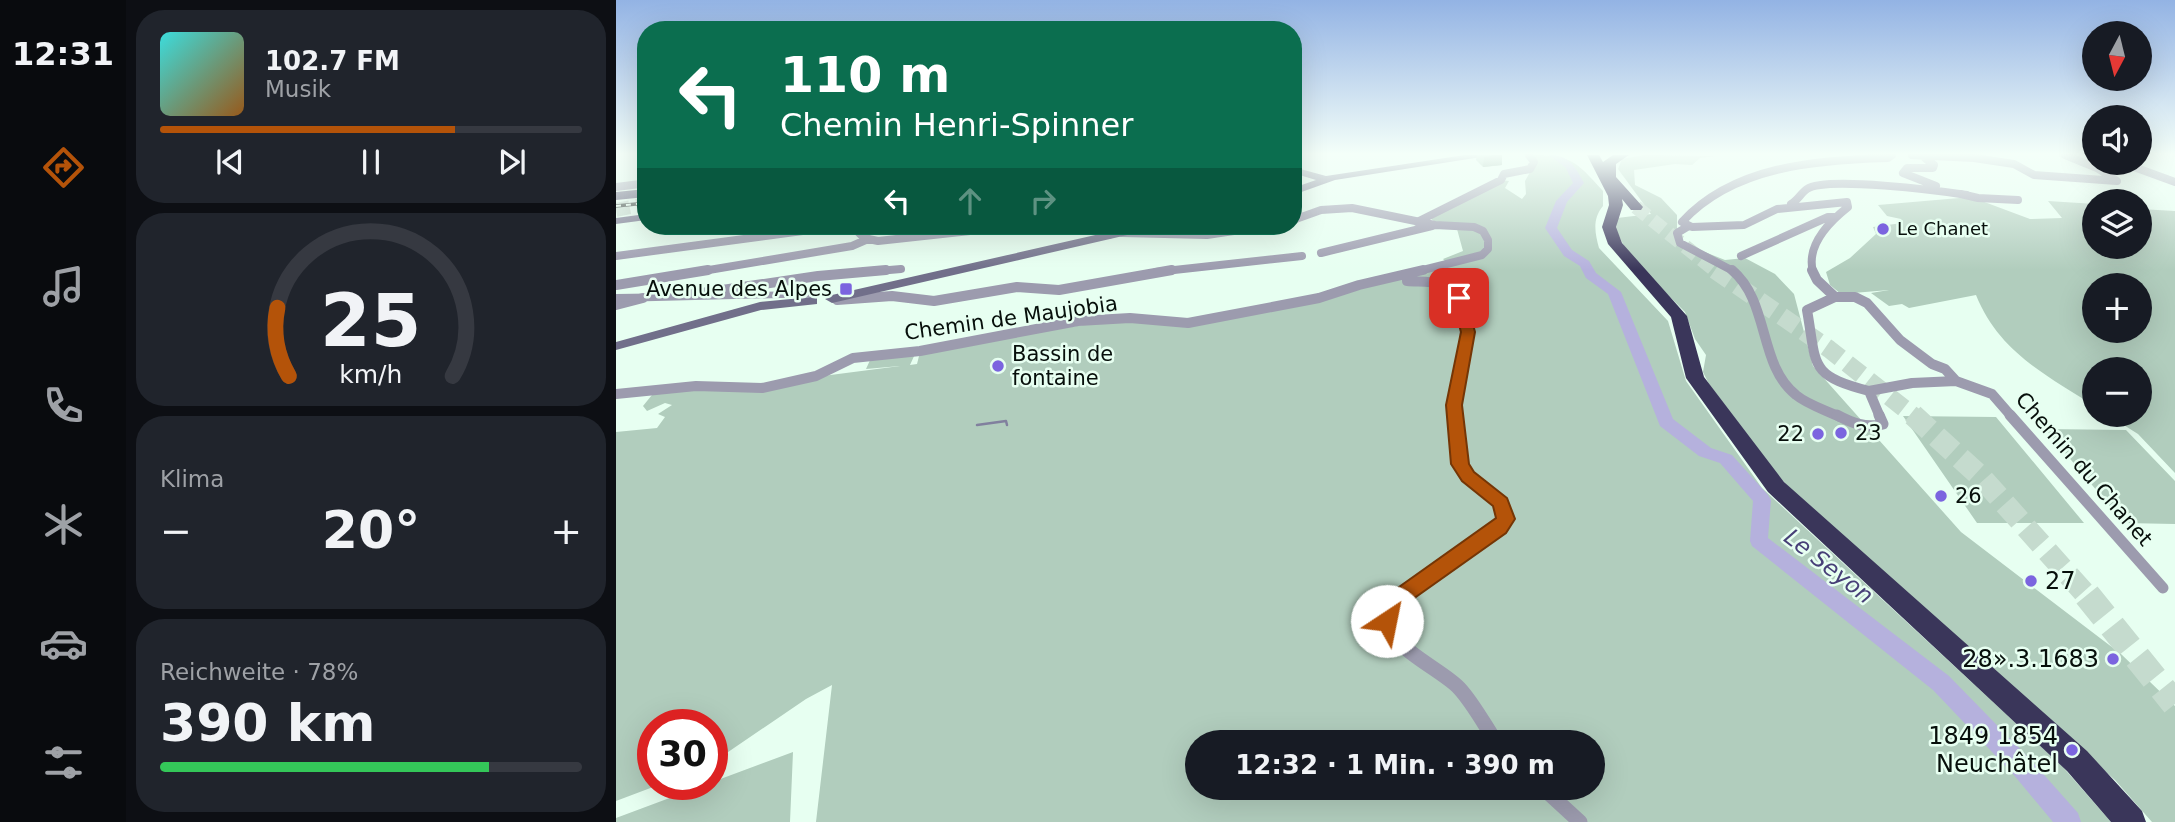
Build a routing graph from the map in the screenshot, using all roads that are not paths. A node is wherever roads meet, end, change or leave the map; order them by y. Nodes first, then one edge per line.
1 (1475, 193) edge
2 (1608, 193) edge
3 (1613, 193) edge
4 (1625, 193) edge
5 (1716, 193) edge
6 (1804, 193) edge
7 (1957, 193) edge
8 (1962, 193) edge
9 (1967, 195) junction
10 (2018, 200) dead end
11 (1636, 207) tunnel mouth
12 (1785, 207) junction
13 (1302, 217) edge
14 (1834, 217) junction
15 (637, 218) edge
16 (616, 221) edge
17 (1418, 222) junction
18 (1435, 225) junction
19 (1687, 227) junction
20 (761, 235) edge
21 (862, 235) edge
22 (936, 235) edge
23 (1110, 235) edge
24 (869, 239) junction
25 (1321, 253) dead end
26 (616, 256) edge
27 (1302, 256) dead end
28 (1741, 256) dead end
29 (901, 269) dead end
30 (1407, 274) junction
31 (616, 285) edge
32 (1652, 288) junction
33 (824, 297) junction
34 (1835, 297) junction
35 (616, 298) edge
36 (643, 298) junction
37 (678, 298) junction
38 (616, 305) edge
39 (616, 346) edge
40 (1956, 381) junction
41 (1869, 391) junction
42 (616, 394) edge
43 (2163, 589) dead end
44 (1488, 730) edge
45 (1555, 800) edge
46 (1580, 822) edge
47 (2131, 822) edge

1 - 17 street
2 - 32 highway
3 - 32 highway
4 - 11 highway
5 - 19 street
6 - 12 street
7 - 9 street
8 - 9 street
9 - 10 street
12 - 14 street
12 - 19 street
13 - 17 street, Chemin de Maujobia
14 - 28 street
14 - 34 street
15 - 16 main road
17 - 18 street, Chemin de Maujobia
18 - 25 street
18 - 30 street, Chemin de Maujobia
19 - 41 street
20 - 26 street
21 - 24 street
22 - 24 street
23 - 33 main road
24 - 31 street
27 - 33 street
29 - 37 street
30 - 42 street, Chemin de Maujobia
30 - 44 street
32 - 47 highway
33 - 37 street
33 - 39 main road
34 - 40 street, Chemin du Chanet
34 - 41 street
35 - 36 street
36 - 37 street
36 - 38 street
40 - 41 street
40 - 43 street, Chemin du Chanet
45 - 46 street

